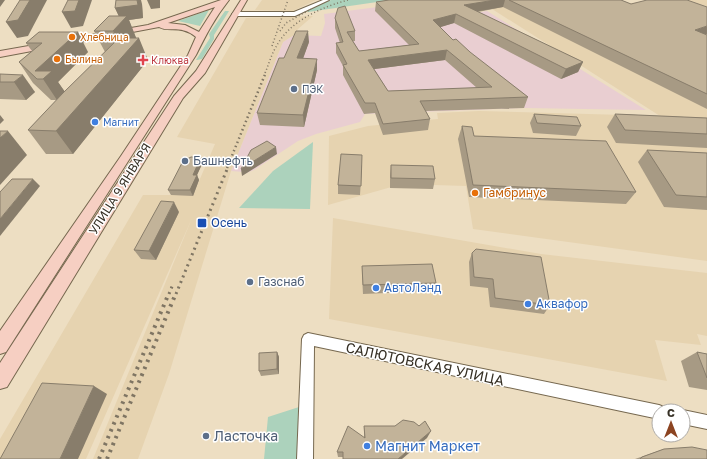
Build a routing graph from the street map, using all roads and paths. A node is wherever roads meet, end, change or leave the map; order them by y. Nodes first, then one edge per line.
1 (244, 0) edge
2 (327, 0) edge
3 (225, 1) edge
4 (203, 8) junction
5 (218, 8) junction
6 (237, 11) junction
7 (150, 27) junction
8 (200, 40) junction
9 (0, 54) edge
10 (186, 64) junction
11 (205, 64) junction
12 (0, 346) edge
13 (0, 380) edge
14 (651, 410) edge
15 (691, 419) edge
16 (707, 422) edge
17 (305, 459) edge

1 - 6 main road, УЛИЦА 9 ЯНВАРЯ
2 - 6 street
3 - 4 main road
3 - 5 main road, УЛИЦА 9 ЯНВАРЯ
4 - 5 main road
4 - 7 main road
5 - 6 main road
5 - 8 main road, УЛИЦА 9 ЯНВАРЯ
6 - 11 main road, УЛИЦА 9 ЯНВАРЯ
7 - 8 main road
7 - 9 main road
8 - 10 main road, УЛИЦА 9 ЯНВАРЯ
10 - 11 main road
10 - 12 main road, УЛИЦА 9 ЯНВАРЯ
11 - 13 main road, УЛИЦА 9 ЯНВАРЯ
14 - 17 street, САЛЮТОВСКАЯ УЛИЦА
15 - 16 street

